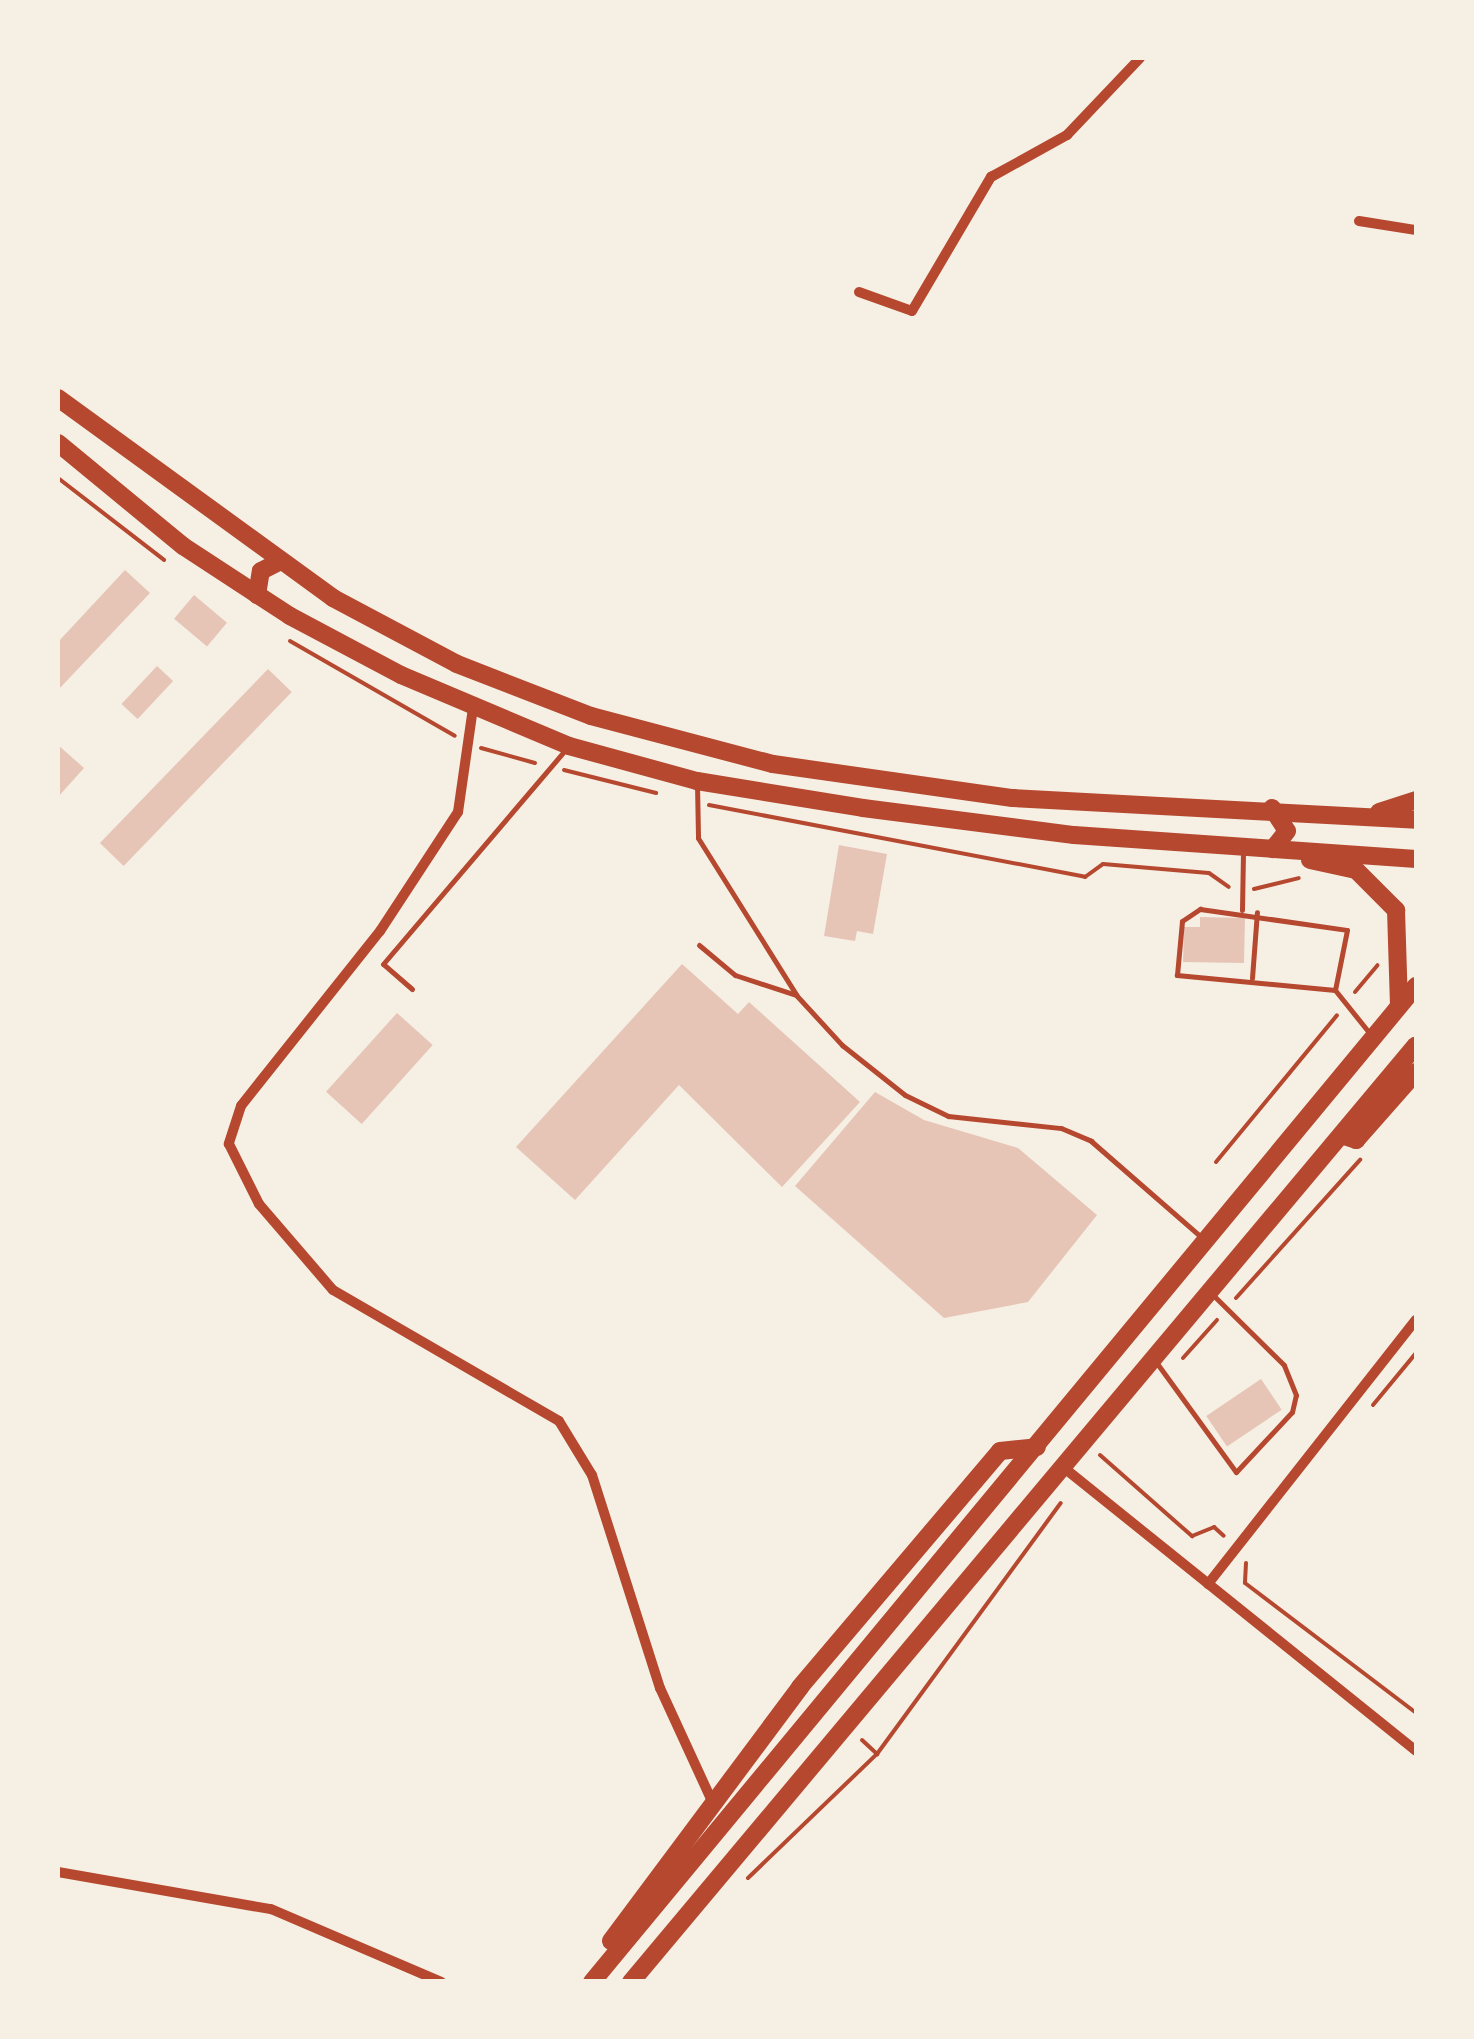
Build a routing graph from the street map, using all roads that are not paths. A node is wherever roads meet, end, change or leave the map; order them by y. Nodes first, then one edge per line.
1 (1140, 58) edge
2 (1359, 221) dead end
3 (1416, 230) edge
4 (860, 292) dead end
5 (58, 398) edge
6 (58, 443) edge
7 (279, 562) junction
8 (257, 595) junction
9 (473, 708) junction
10 (569, 746) junction
11 (697, 781) junction
12 (1416, 800) edge
13 (1272, 808) junction
14 (1352, 815) junction
15 (1416, 820) edge
16 (1243, 848) junction
17 (1273, 849) junction
18 (1416, 859) edge
19 (1242, 910) junction
20 (1257, 912) junction
21 (699, 945) dead end
22 (1252, 978) junction
23 (1416, 986) edge
24 (412, 988) dead end
25 (1335, 990) junction
26 (797, 996) junction
27 (1407, 1008) edge
28 (1374, 1039) junction
29 (1416, 1045) edge
30 (1416, 1072) edge
31 (1344, 1136) junction
32 (1207, 1243) junction
33 (1210, 1293) junction
34 (1416, 1320) edge
35 (1155, 1360) junction
36 (1037, 1446) junction
37 (1062, 1467) junction
38 (1208, 1584) junction
39 (1416, 1751) edge
40 (711, 1799) junction
41 (58, 1872) edge
42 (441, 1982) edge
43 (583, 1982) edge
44 (592, 1982) edge
45 (631, 1982) edge

1 - 4 street
2 - 3 street
5 - 7 main road
6 - 8 main road
7 - 8 main road
7 - 13 main road
8 - 9 main road
9 - 10 main road
9 - 40 street
10 - 11 main road
10 - 24 lane
11 - 16 main road
11 - 26 lane
12 - 14 main road
13 - 14 main road
13 - 17 main road
14 - 15 main road
16 - 17 main road
16 - 19 lane
17 - 18 main road
17 - 27 main road
19 - 20 lane
19 - 22 lane
20 - 22 lane
20 - 25 lane
21 - 26 lane
22 - 25 lane
23 - 27 main road
25 - 28 lane
26 - 32 lane
27 - 28 main road
28 - 32 main road
29 - 31 main road
30 - 31 main road
31 - 33 main road
32 - 36 main road
33 - 35 main road
33 - 35 lane
34 - 38 street
35 - 37 main road
36 - 40 main road
36 - 44 main road
37 - 38 street
37 - 45 main road
38 - 39 street
40 - 43 main road
41 - 42 street

